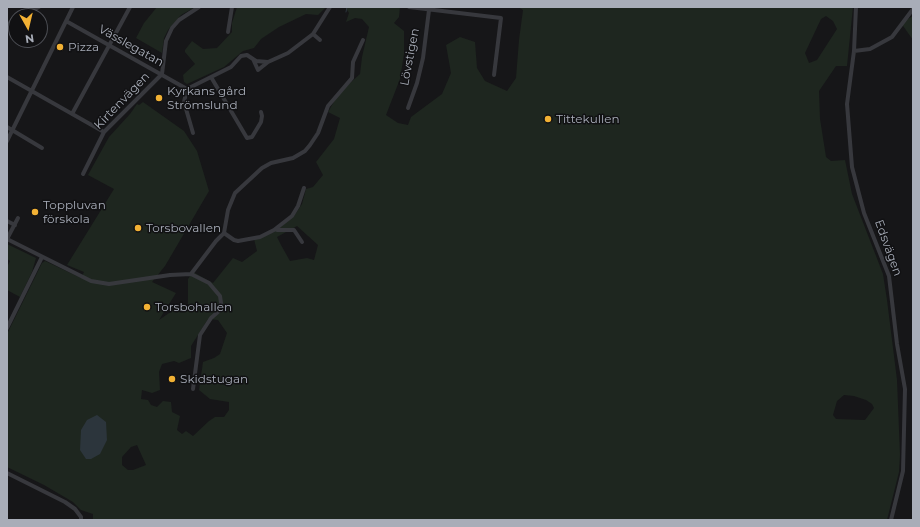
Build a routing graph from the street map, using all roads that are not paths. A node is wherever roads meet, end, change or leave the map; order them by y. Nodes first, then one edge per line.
1 (73, 7) edge
2 (130, 7) edge
3 (199, 7) edge
4 (232, 7) edge
5 (330, 7) edge
6 (409, 7) edge
7 (856, 7) edge
8 (913, 9) edge
9 (429, 10) junction
10 (66, 21) junction
11 (228, 32) dead end
12 (313, 34) junction
13 (320, 40) dead end
14 (363, 40) dead end
15 (110, 45) junction
16 (854, 51) junction
17 (253, 59) junction
18 (268, 62) junction
19 (162, 74) junction
20 (494, 75) dead end
21 (7, 76) edge
22 (211, 77) junction
23 (187, 89) junction
24 (32, 91) junction
25 (408, 108) dead end
26 (261, 112) dead end
27 (72, 114) junction
28 (7, 127) edge
29 (12, 131) junction
30 (104, 132) junction
31 (193, 133) dead end
32 (7, 141) edge
33 (42, 148) dead end
34 (83, 174) dead end
35 (304, 188) dead end
36 (18, 218) dead end
37 (7, 221) edge
38 (15, 225) junction
39 (274, 230) junction
40 (224, 233) junction
41 (7, 239) edge
42 (302, 242) dead end
43 (42, 257) junction
44 (191, 274) junction
45 (9, 317) edge
46 (7, 328) edge
47 (193, 389) dead end
48 (7, 473) edge
49 (81, 520) edge
50 (891, 520) edge

1 - 10 street
2 - 15 street
3 - 19 street, Kirtenvägen
4 - 11 street
5 - 12 street
6 - 9 street
7 - 16 street, Edsvägen
8 - 16 street
9 - 20 street
9 - 25 street, Lövstigen
10 - 15 street, Vässlegatan
10 - 24 street
12 - 13 street
12 - 18 street
14 - 40 street
15 - 19 street, Vässlegatan
15 - 27 street
16 - 50 street, Edsvägen
17 - 18 street
17 - 18 street
17 - 22 street
19 - 23 street, Vässlegatan
19 - 30 street, Kirtenvägen
21 - 24 street
22 - 23 street
22 - 26 street
23 - 31 street
24 - 27 street
24 - 29 street
27 - 30 street
28 - 29 street
29 - 32 street
29 - 33 street
30 - 34 street, Kirtenvägen
35 - 39 street
36 - 38 street
37 - 38 street
38 - 41 street
39 - 40 street
39 - 42 street
40 - 44 street
41 - 43 street
43 - 44 street
43 - 45 street
44 - 47 street
45 - 46 street
48 - 49 street

